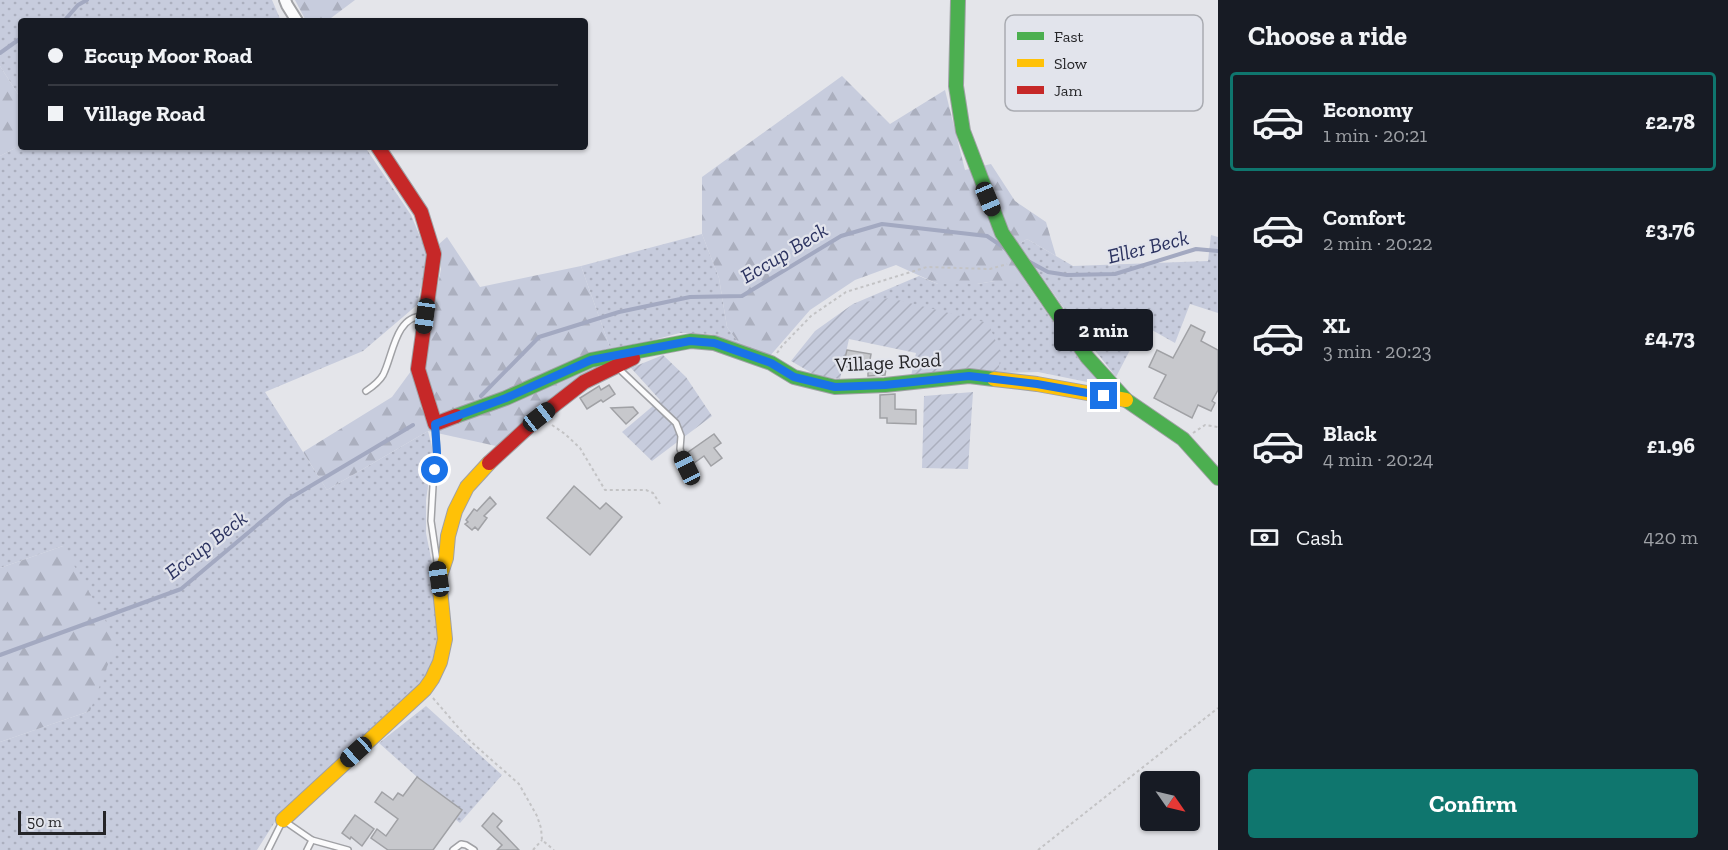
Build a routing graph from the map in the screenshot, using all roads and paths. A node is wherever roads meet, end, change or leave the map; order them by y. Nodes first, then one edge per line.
1 (285, 0) edge
2 (958, 0) edge
3 (295, 18) edge
4 (380, 150) edge
5 (1017, 254) junction
6 (425, 316) junction
7 (659, 346) junction
8 (771, 363) junction
9 (616, 365) junction
10 (366, 391) dead end
11 (1126, 400) junction
12 (539, 417) junction
13 (435, 424) junction
14 (1218, 427) edge
15 (1183, 439) junction
16 (687, 468) dead end
17 (1218, 478) edge
18 (660, 504) dead end
19 (439, 579) junction
20 (425, 689) junction
21 (1218, 708) edge
22 (283, 820) junction
23 (312, 840) junction
24 (542, 840) junction
25 (268, 850) edge
26 (307, 850) edge
27 (348, 850) edge
28 (453, 850) edge
29 (474, 850) edge
30 (533, 850) edge
31 (554, 850) edge
32 (1038, 850) edge

1 - 3 street
2 - 5 street
4 - 6 street
5 - 8 path
5 - 11 street
6 - 10 lane
6 - 13 street
7 - 8 street, Village Road
7 - 9 street
7 - 13 street
8 - 11 street, Village Road
9 - 12 street
9 - 16 lane
11 - 15 street
12 - 18 path
12 - 19 street
13 - 19 lane
14 - 15 path
15 - 17 street
19 - 20 street
20 - 22 street
20 - 24 path
21 - 32 path
22 - 23 lane
22 - 25 lane
23 - 26 lane
23 - 27 lane
24 - 30 path
24 - 31 path
28 - 29 lane

